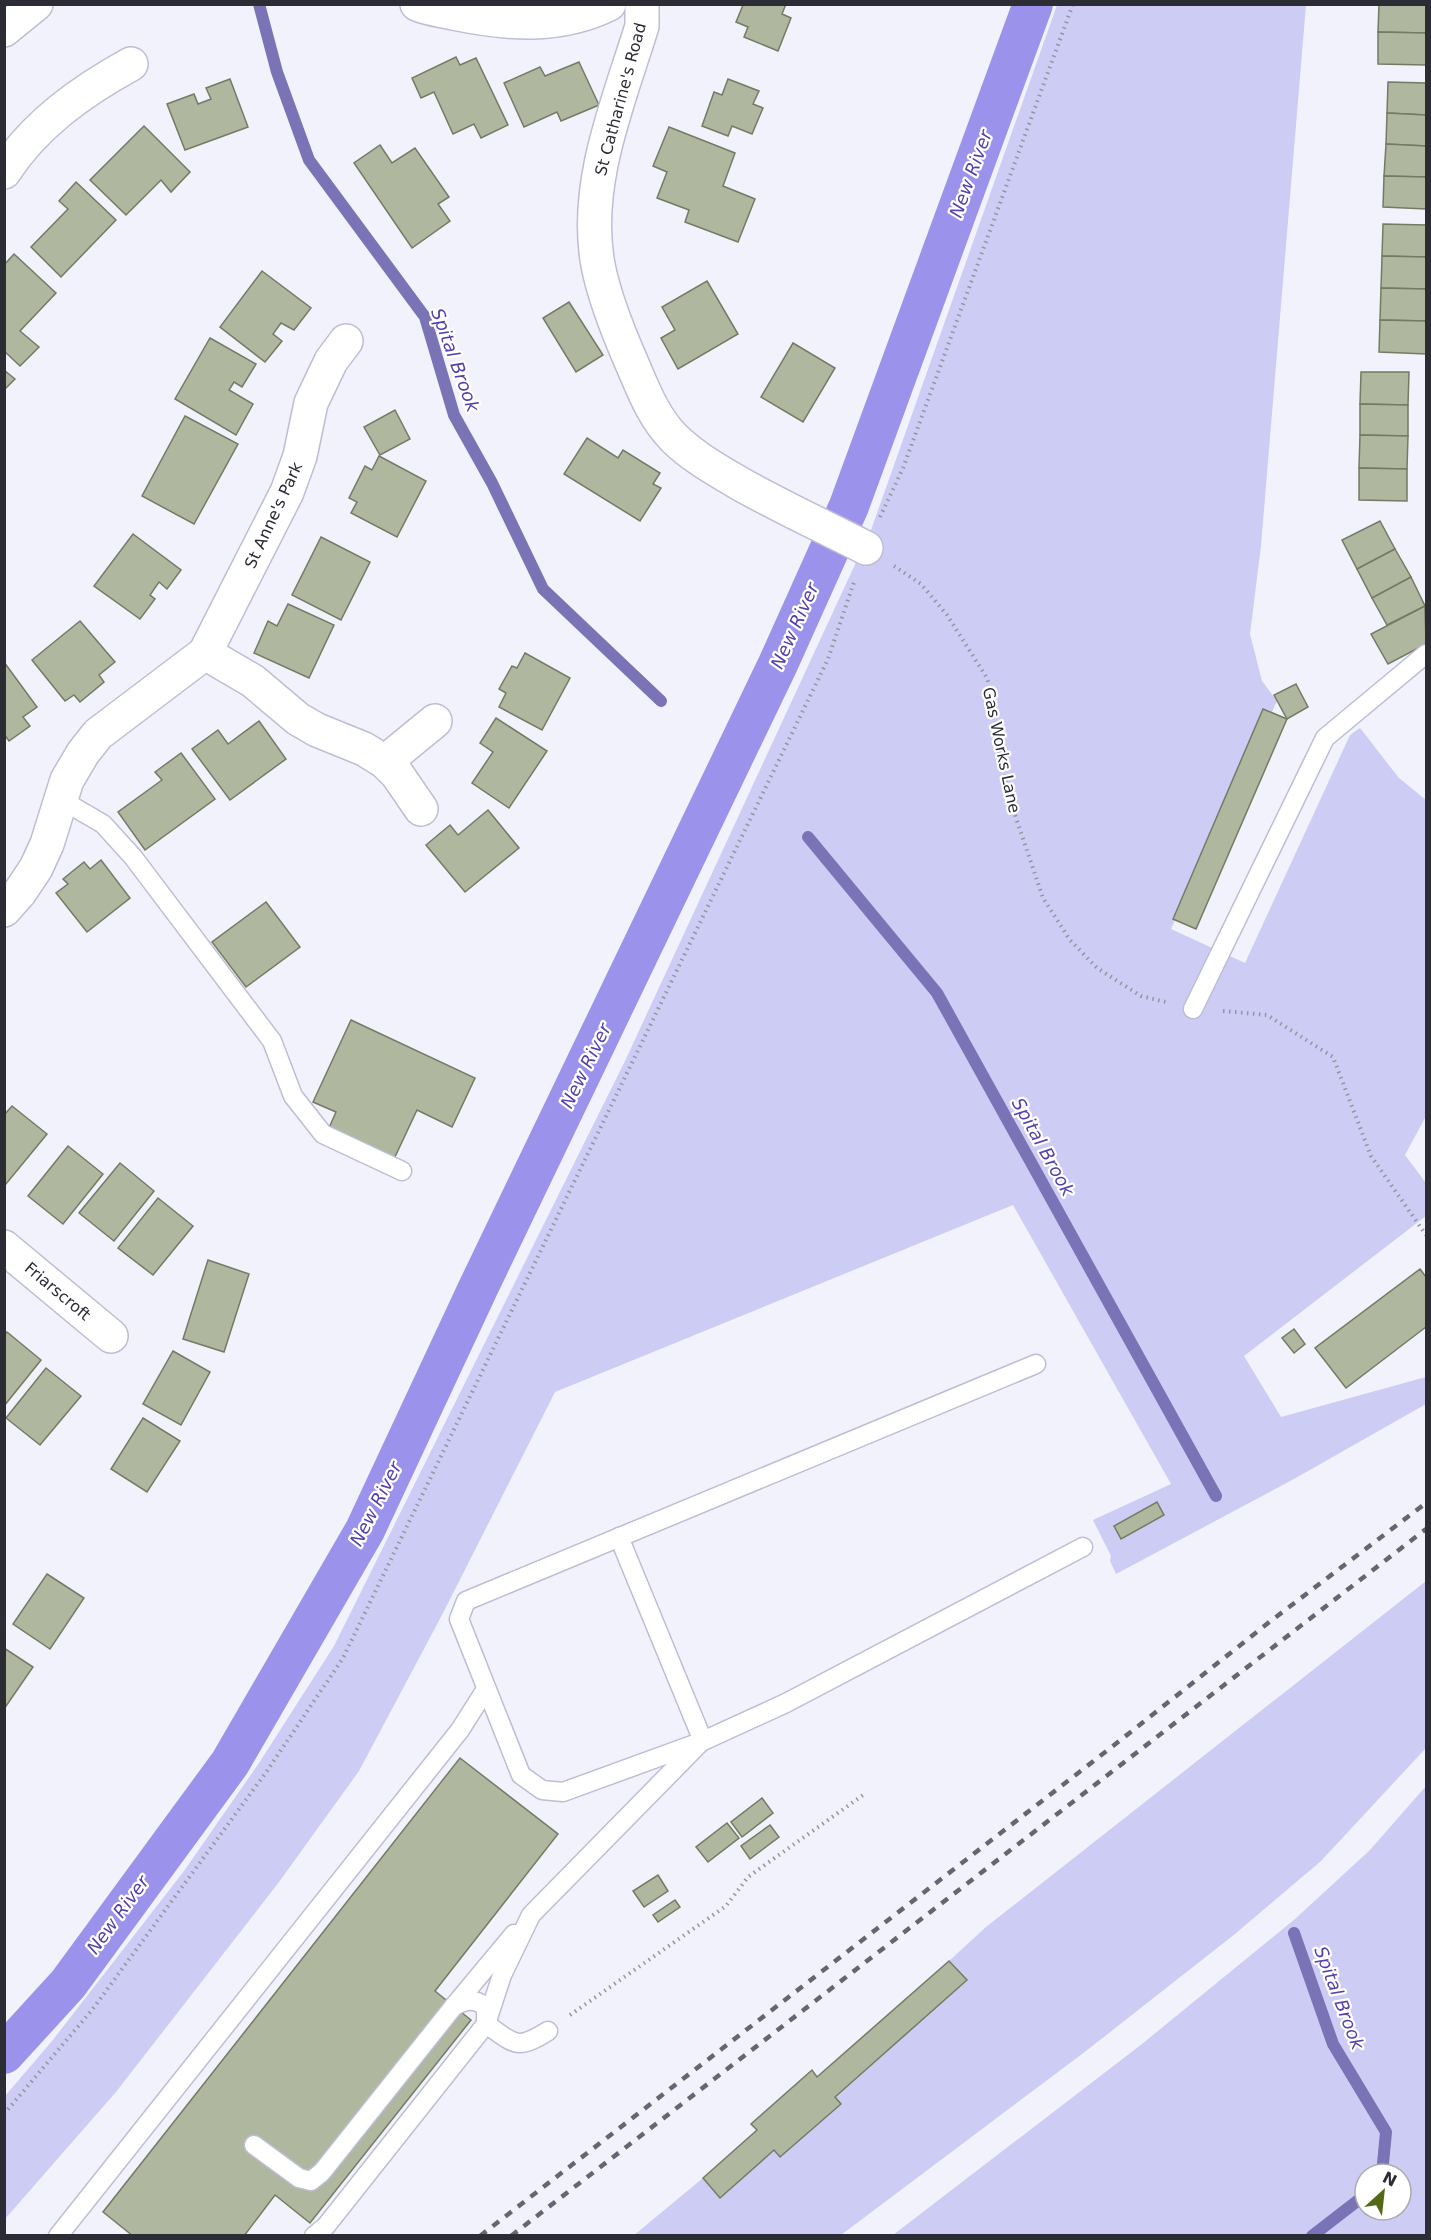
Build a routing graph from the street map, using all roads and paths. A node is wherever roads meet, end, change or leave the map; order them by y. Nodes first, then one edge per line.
1 (36, 4) edge
2 (417, 4) edge
3 (609, 4) edge
4 (642, 4) edge
5 (1073, 4) edge
6 (4, 30) edge
7 (130, 64) dead end
8 (4, 172) edge
9 (346, 341) dead end
10 (866, 548) junction
11 (206, 653) junction
12 (1426, 654) edge
13 (435, 721) dead end
14 (385, 762) junction
15 (60, 800) junction
16 (421, 809) dead end
17 (4, 910) edge
18 (1193, 1009) junction
19 (402, 1171) dead end
20 (1426, 1235) edge
21 (4, 1247) edge
22 (111, 1336) dead end
23 (1036, 1364) dead end
24 (619, 1537) junction
25 (1083, 1547) dead end
26 (486, 1689) junction
27 (703, 1741) junction
28 (866, 1793) dead end
29 (531, 1915) junction
30 (454, 2006) junction
31 (486, 2024) junction
32 (548, 2031) joint
33 (4, 2114) edge
34 (254, 2145) dead end
35 (58, 2235) edge
36 (314, 2235) edge

1 - 6 street
2 - 3 street
4 - 10 street, St Catharine's Road
5 - 10 path
7 - 8 street
9 - 11 street, St Anne's Park
10 - 18 path, Gas Works Lane
10 - 33 path
11 - 14 street
11 - 15 street, St Anne's Park
12 - 18 lane
13 - 14 street
14 - 16 street
15 - 17 street, St Anne's Park
15 - 19 lane
18 - 20 path, Gas Works Lane
21 - 22 street, Friarscroft
23 - 24 lane
24 - 26 lane
24 - 27 lane
25 - 27 lane
26 - 27 lane
26 - 35 lane
27 - 29 lane
28 - 32 path
29 - 30 lane
29 - 31 lane
30 - 31 lane
30 - 34 lane
31 - 32 lane
31 - 36 lane

